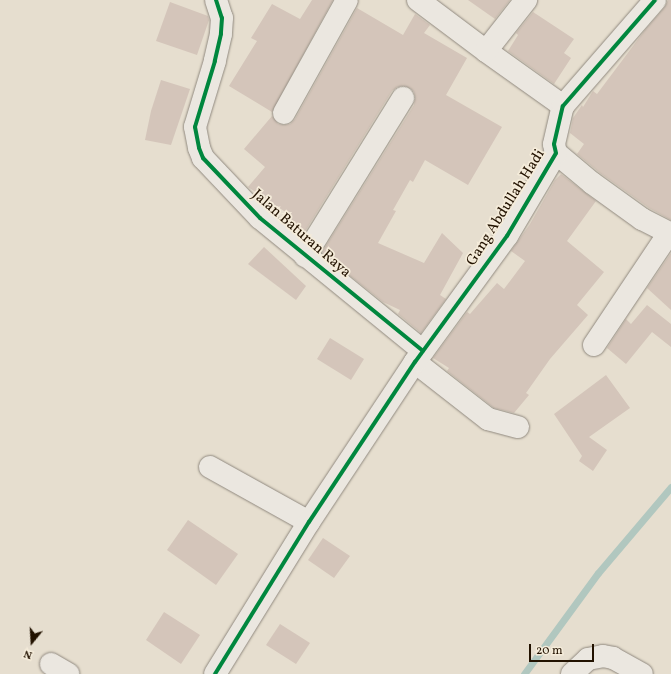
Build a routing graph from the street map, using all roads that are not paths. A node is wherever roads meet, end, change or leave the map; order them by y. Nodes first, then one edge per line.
1 (216, 0) edge
2 (347, 0) edge
3 (418, 0) edge
4 (526, 0) edge
5 (655, 0) edge
6 (486, 51) junction
7 (403, 98) dead end
8 (563, 106) junction
9 (284, 113) dead end
10 (556, 153) junction
11 (670, 233) edge
12 (305, 256) junction
13 (594, 345) dead end
14 (419, 356) junction
15 (518, 427) dead end
16 (210, 467) dead end
17 (309, 522) junction
18 (215, 674) edge
19 (572, 674) edge
20 (642, 674) edge

1 - 12 street, Jalan Baturan Raya
2 - 9 street
3 - 6 street
4 - 6 street
5 - 8 street, Gang Abdullah Hadi
6 - 8 street
7 - 12 street
8 - 10 street, Gang Abdullah Hadi
10 - 11 street
10 - 14 street, Gang Abdullah Hadi
11 - 13 street
12 - 14 street, Jalan Baturan Raya
14 - 15 street, Jalan Baturan Raya
14 - 17 street, Gang Abdullah Hadi
16 - 17 street
17 - 18 street, Gang Abdullah Hadi
19 - 20 street

